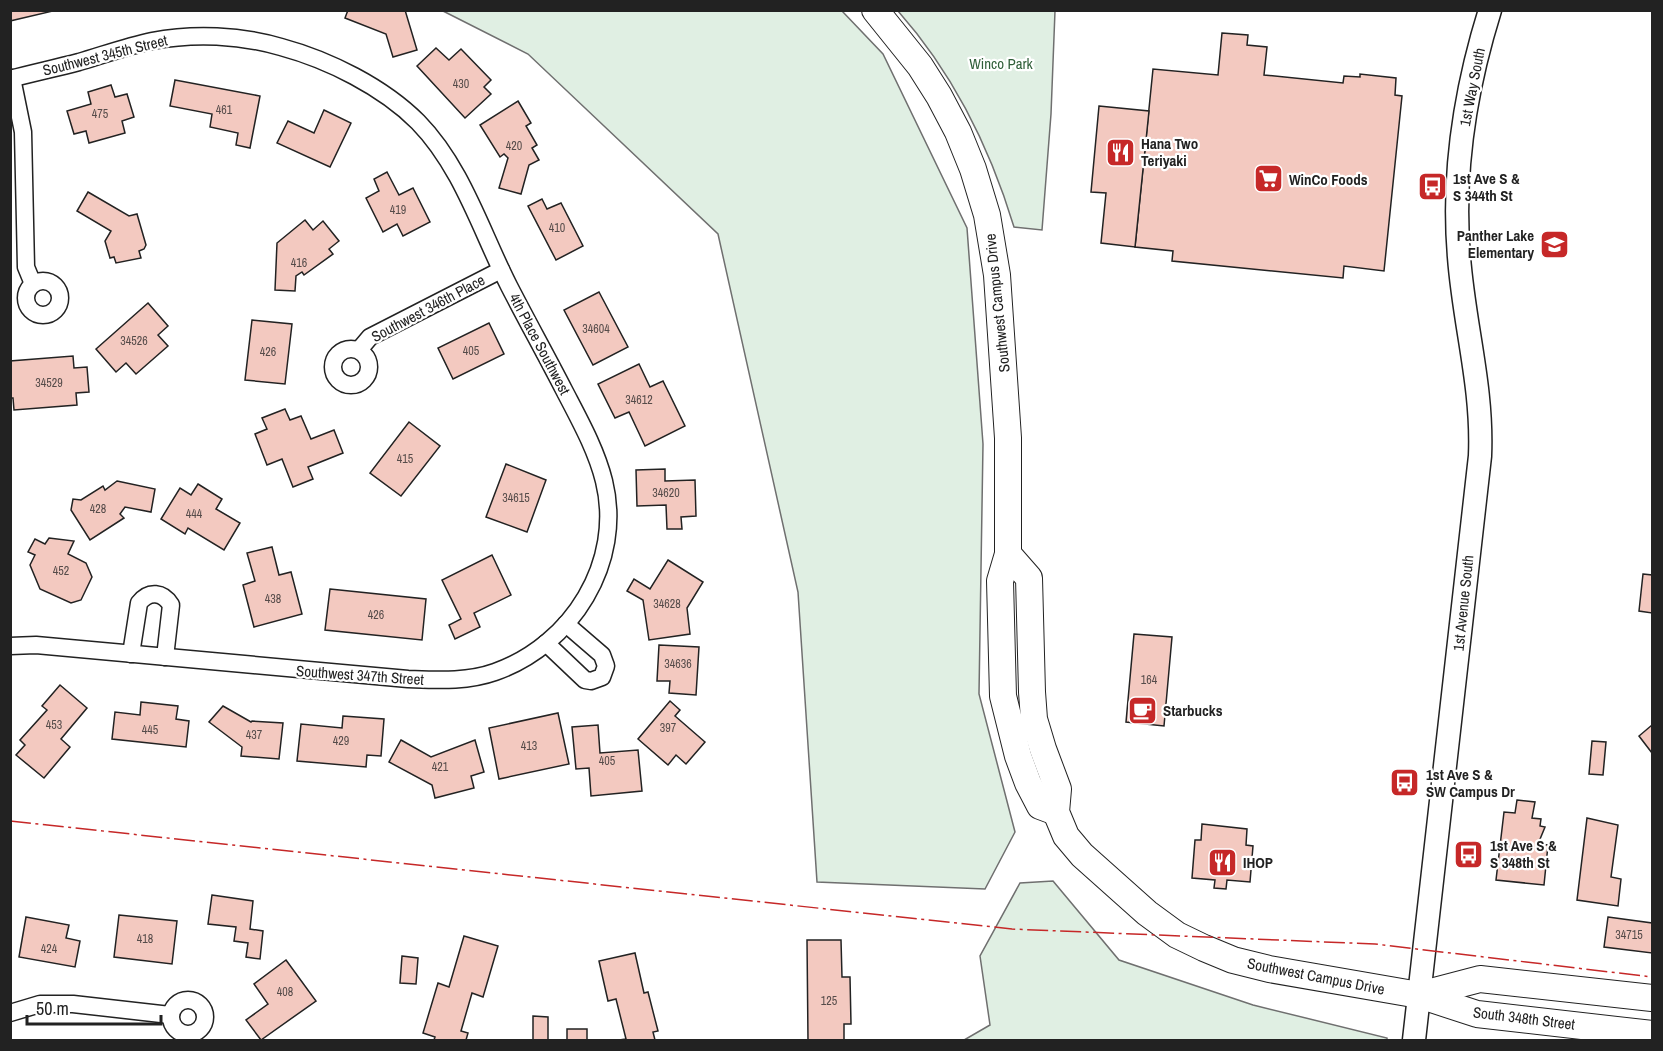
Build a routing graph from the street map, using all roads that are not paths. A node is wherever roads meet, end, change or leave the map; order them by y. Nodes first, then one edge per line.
1 (875, 10) edge
2 (1490, 10) edge
3 (11, 79) edge
4 (369, 84) joint
5 (1459, 165) joint
6 (501, 270) junction
7 (33, 284) dead end
8 (359, 350) dead end
9 (563, 628) junction
10 (546, 643) junction
11 (10, 646) edge
12 (130, 654) junction
13 (165, 657) junction
14 (1419, 995) junction
15 (1653, 998) edge
16 (10, 1013) edge
17 (170, 1015) dead end
18 (1653, 1034) edge
19 (1414, 1041) edge

1 - 14 main road, Southwest Campus Drive
2 - 5 main road, 1st Way South
3 - 4 street, Southwest 345th Street
3 - 7 street
4 - 6 street, 4th Place Southwest
5 - 14 main road, 1st Avenue South
6 - 8 street, Southwest 346th Place
6 - 9 street, 4th Place Southwest
9 - 10 street, Southwest 347th Street
9 - 10 street
10 - 13 street, Southwest 347th Street
11 - 12 street, Southwest 347th Street
12 - 13 street, Southwest 347th Street
12 - 13 street
14 - 15 main road, South 348th Street
14 - 18 main road, South 348th Street
14 - 19 main road, 1st Avenue South
16 - 17 street

